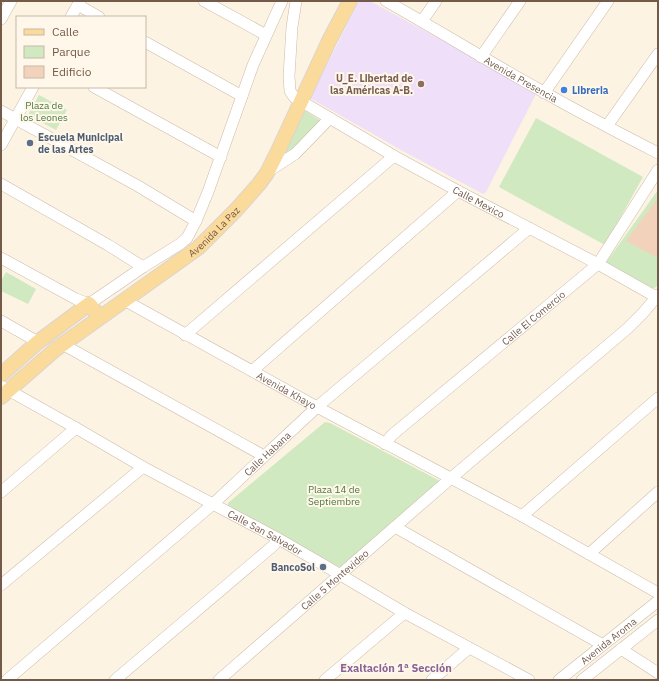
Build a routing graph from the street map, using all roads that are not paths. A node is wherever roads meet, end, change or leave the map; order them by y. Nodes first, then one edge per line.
1 (11, 1) edge
2 (204, 1) edge
3 (282, 1) edge
4 (296, 1) edge
5 (350, 1) edge
6 (386, 1) edge
7 (436, 1) edge
8 (520, 1) edge
9 (608, 1) edge
10 (79, 3) edge
11 (72, 16) edge
12 (98, 16) edge
13 (1, 19) edge
14 (422, 21) junction
15 (266, 34) junction
16 (146, 43) edge
17 (658, 54) edge
18 (481, 57) junction
19 (32, 88) edge
20 (96, 88) edge
21 (544, 93) junction
22 (242, 96) junction
23 (301, 101) junction
24 (1, 111) edge
25 (16, 118) junction
26 (330, 118) junction
27 (607, 126) junction
28 (1, 146) edge
29 (658, 153) edge
30 (394, 156) junction
31 (221, 157) junction
32 (658, 170) edge
33 (266, 173) junction
34 (1, 184) edge
35 (458, 191) junction
36 (196, 221) junction
37 (529, 228) junction
38 (1, 258) edge
39 (598, 264) junction
40 (144, 266) junction
41 (657, 297) edge
42 (124, 300) junction
43 (89, 304) junction
44 (100, 317) junction
45 (1, 322) edge
46 (185, 335) junction
47 (38, 342) junction
48 (62, 344) junction
49 (252, 371) junction
50 (1, 375) edge
51 (4, 391) edge
52 (658, 398) edge
53 (317, 407) junction
54 (76, 428) junction
55 (385, 444) junction
56 (264, 456) junction
57 (143, 467) junction
58 (450, 479) junction
59 (1, 492) edge
60 (658, 492) edge
61 (213, 504) junction
62 (522, 516) junction
63 (395, 527) junction
64 (278, 538) junction
65 (589, 554) junction
66 (340, 574) junction
67 (1, 585) edge
68 (658, 592) edge
69 (658, 601) edge
70 (403, 612) junction
71 (658, 620) edge
72 (603, 645) junction
73 (469, 648) junction
74 (621, 649) junction
75 (658, 673) edge
76 (7, 680) edge
77 (115, 680) edge
78 (219, 680) edge
79 (325, 680) edge
80 (432, 680) edge
81 (529, 680) edge
82 (559, 680) edge
83 (582, 680) edge

1 - 13 street
2 - 15 street
3 - 15 street, Avenida La Paz
4 - 23 street
5 - 23 main road, Avenida La Paz
6 - 14 street, Avenida Presencia
7 - 14 street
8 - 18 street
9 - 21 street
10 - 11 street
10 - 12 street
14 - 18 street, Avenida Presencia
15 - 22 street, Avenida La Paz
16 - 22 street
17 - 27 street
18 - 21 street, Avenida Presencia
19 - 25 street
20 - 31 street
21 - 27 street, Avenida Presencia
22 - 31 street, Avenida La Paz
23 - 26 street, Calle Mexico
23 - 33 main road, Avenida La Paz
24 - 25 street
25 - 28 street
25 - 36 street
26 - 30 street, Calle Mexico
26 - 33 street
27 - 29 street, Avenida Presencia
30 - 35 street, Calle Mexico
30 - 46 street
31 - 36 street, Avenida La Paz
32 - 39 street, Calle El Comercio
33 - 42 main road, Avenida La Paz
34 - 40 street
35 - 37 street, Calle Mexico
35 - 49 street
36 - 40 street, Avenida La Paz
37 - 39 street, Calle Mexico
37 - 53 street, Calle Habana
38 - 43 street
39 - 41 street, Calle Mexico
39 - 55 street, Calle El Comercio
40 - 43 street, Avenida La Paz
41 - 58 street, Calle 5 Montevideo
42 - 44 main road, Avenida La Paz
42 - 46 street, Avenida Khayo
43 - 44 main road
43 - 47 main road, Avenida La Paz
44 - 48 main road, Avenida La Paz
45 - 47 street
46 - 49 street, Avenida Khayo
47 - 50 main road, Avenida La Paz
48 - 51 main road, Avenida La Paz
48 - 56 street
49 - 53 street, Avenida Khayo
51 - 54 street, Calle San Salvador
52 - 62 street
53 - 55 street, Avenida Khayo
53 - 56 street, Calle Habana
54 - 57 street, Calle San Salvador
54 - 59 street
55 - 58 street, Avenida Khayo
56 - 61 street, Calle Habana
57 - 61 street, Calle San Salvador
57 - 67 street
58 - 62 street, Avenida Khayo
58 - 63 street, Calle 5 Montevideo
60 - 65 street
61 - 64 street, Calle San Salvador
61 - 76 street, Calle Habana
62 - 65 street, Avenida Khayo
63 - 66 street, Calle 5 Montevideo
63 - 72 street
64 - 66 street, Calle San Salvador
64 - 77 street
65 - 68 street, Avenida Khayo
66 - 70 street, Calle San Salvador
66 - 78 street, Calle 5 Montevideo
69 - 72 street, Avenida Aroma
70 - 73 street, Calle San Salvador
70 - 79 street
71 - 74 street, Avenida Aroma
72 - 82 street, Avenida Aroma
73 - 80 street
73 - 81 street, Calle San Salvador
74 - 75 street
74 - 83 street, Avenida Aroma

